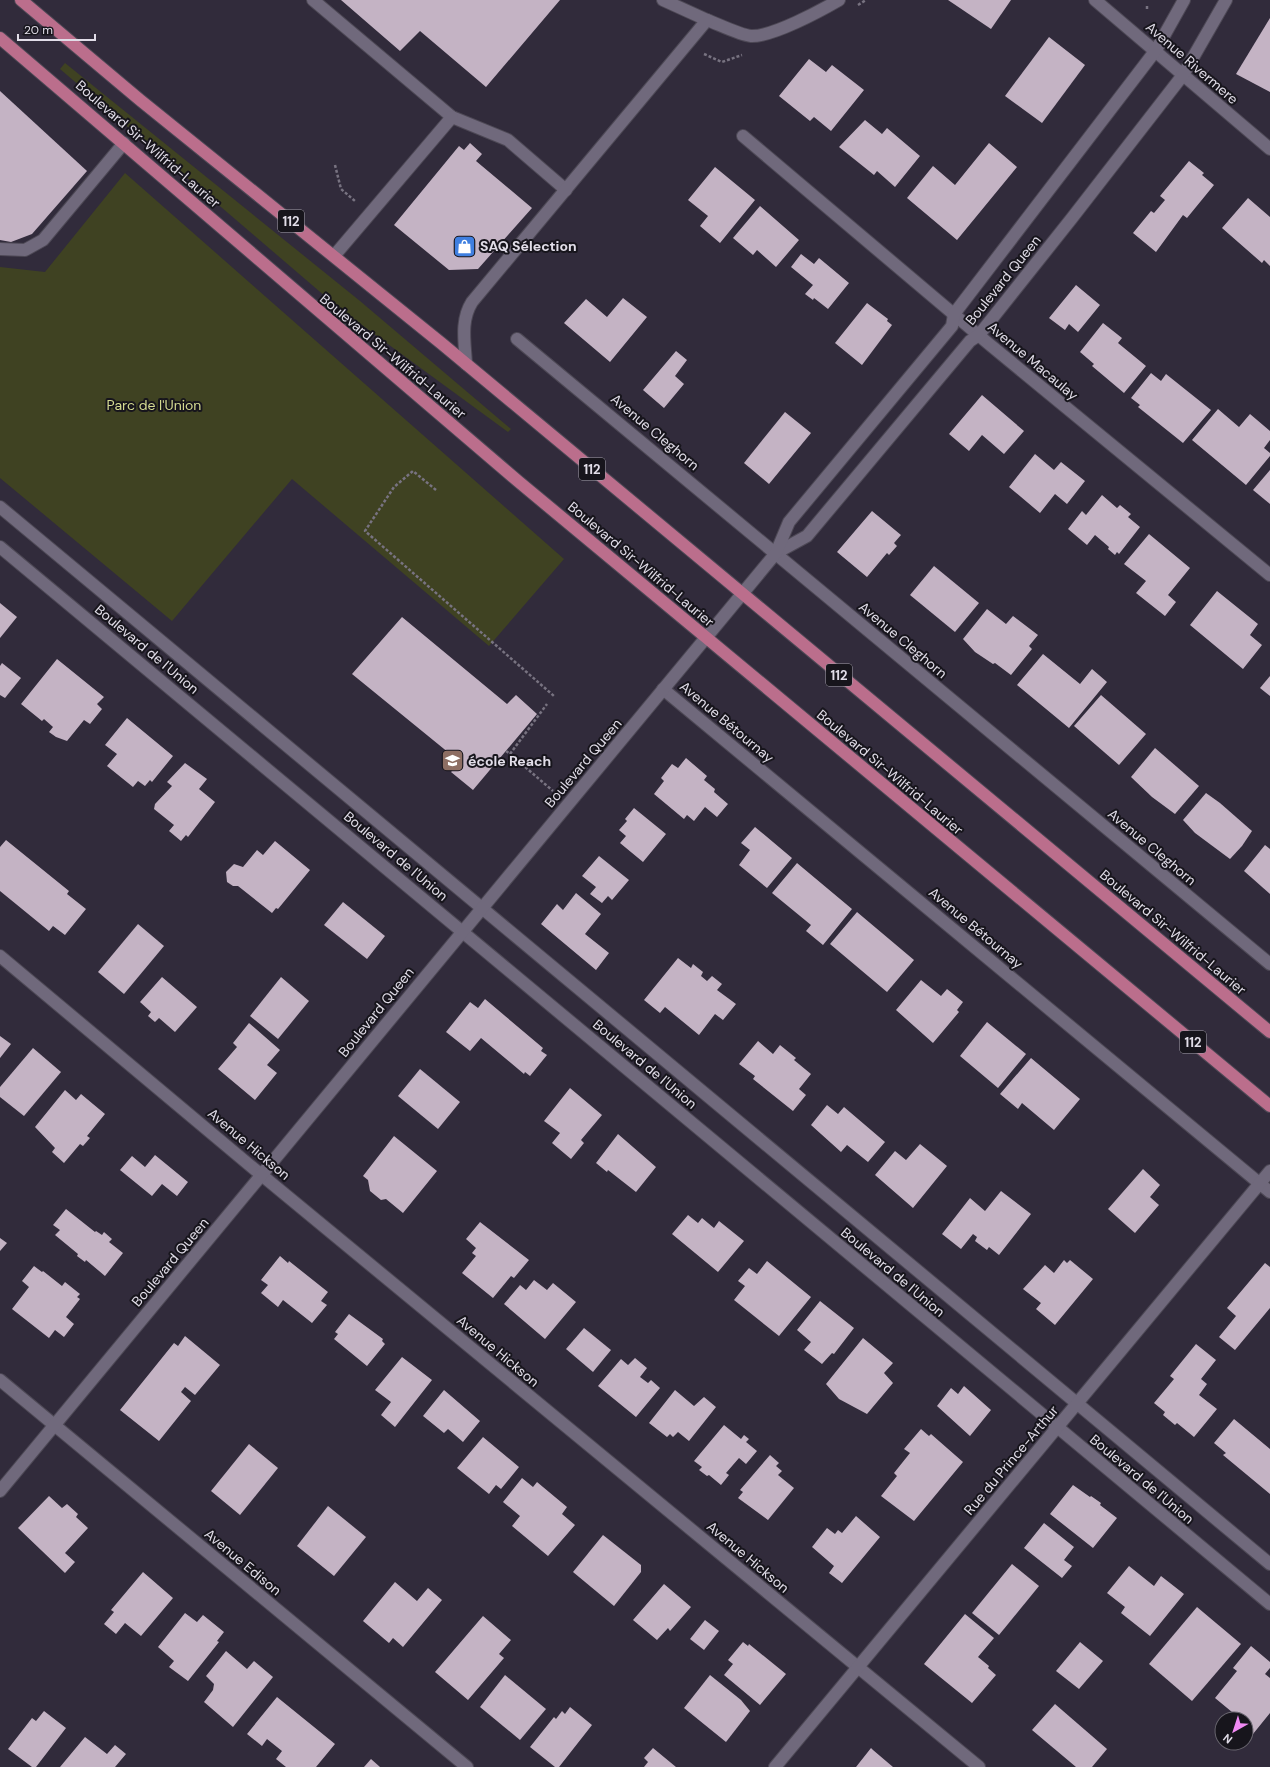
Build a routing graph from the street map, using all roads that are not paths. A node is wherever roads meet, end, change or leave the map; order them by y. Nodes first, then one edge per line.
1 (21, 0) edge
2 (313, 0) edge
3 (663, 0) edge
4 (839, 0) edge
5 (1095, 0) edge
6 (1184, 0) edge
7 (1226, 0) edge
8 (707, 20) junction
9 (0, 38) edge
10 (1156, 50) junction
11 (1183, 74) junction
12 (452, 117) junction
13 (743, 136) dead end
14 (124, 143) junction
15 (1270, 149) edge
16 (566, 190) junction
17 (0, 249) edge
18 (334, 256) junction
19 (954, 314) junction
20 (979, 335) junction
21 (517, 339) dead end
22 (466, 364) junction
23 (0, 507) edge
24 (0, 547) edge
25 (776, 553) junction
26 (1270, 575) edge
27 (742, 594) junction
28 (706, 638) junction
29 (663, 689) junction
30 (482, 907) junction
31 (463, 930) junction
32 (0, 956) edge
33 (1270, 964) edge
34 (1270, 1032) edge
35 (1270, 1106) edge
36 (1270, 1172) edge
37 (262, 1175) junction
38 (1261, 1183) junction
39 (1270, 1192) edge
40 (0, 1380) edge
41 (1078, 1403) junction
42 (54, 1425) junction
43 (1057, 1428) junction
44 (0, 1491) edge
45 (1270, 1564) edge
46 (1270, 1604) edge
47 (858, 1667) junction
48 (467, 1767) edge
49 (775, 1767) edge
50 (979, 1767) edge

1 - 18 main road, Boulevard Sir-Wilfrid-Laurier / 112
2 - 12 street
3 - 8 street
4 - 8 street
5 - 10 street, Avenue Rivermere
6 - 10 street, Boulevard Queen
7 - 11 street, Boulevard Queen
8 - 16 street
9 - 14 main road, Boulevard Sir-Wilfrid-Laurier / 112
10 - 11 street, Avenue Rivermere
10 - 19 street, Boulevard Queen
11 - 15 street, Avenue Rivermere
11 - 20 street, Boulevard Queen
12 - 16 street
12 - 18 street
13 - 19 street, Avenue Macaulay
14 - 17 street
14 - 28 main road, Boulevard Sir-Wilfrid-Laurier / 112
16 - 22 street
18 - 22 main road, Boulevard Sir-Wilfrid-Laurier / 112
19 - 20 street, Avenue Macaulay
19 - 25 street, Boulevard Queen
20 - 25 street, Boulevard Queen
20 - 26 street, Avenue Macaulay
21 - 25 street, Avenue Cleghorn
22 - 27 main road, Boulevard Sir-Wilfrid-Laurier / 112
23 - 30 street, Boulevard de l'Union
24 - 31 street, Boulevard de l'Union
25 - 27 street, Boulevard Queen
25 - 33 street, Avenue Cleghorn
27 - 28 street, Boulevard Queen
27 - 34 main road, Boulevard Sir-Wilfrid-Laurier / 112
28 - 29 street, Boulevard Queen
28 - 35 main road, Boulevard Sir-Wilfrid-Laurier / 112
29 - 30 street, Boulevard Queen
29 - 38 street, Avenue Bétournay
30 - 31 street, Boulevard Queen
30 - 41 street, Boulevard de l'Union
31 - 37 street, Boulevard Queen
31 - 43 street, Boulevard de l'Union
32 - 37 street, Avenue Hickson
36 - 38 street, Rue du Prince-Arthur
37 - 42 street, Boulevard Queen
37 - 47 street, Avenue Hickson
38 - 39 street, Avenue Bétournay
38 - 41 street, Rue du Prince-Arthur
40 - 42 street, Avenue Edison
41 - 43 street, Rue du Prince-Arthur
41 - 45 street, Boulevard de l'Union
42 - 44 street, Boulevard Queen
42 - 48 street, Avenue Edison
43 - 46 street, Boulevard de l'Union
43 - 47 street, Rue du Prince-Arthur
47 - 49 street, Rue du Prince-Arthur
47 - 50 street, Avenue Hickson

